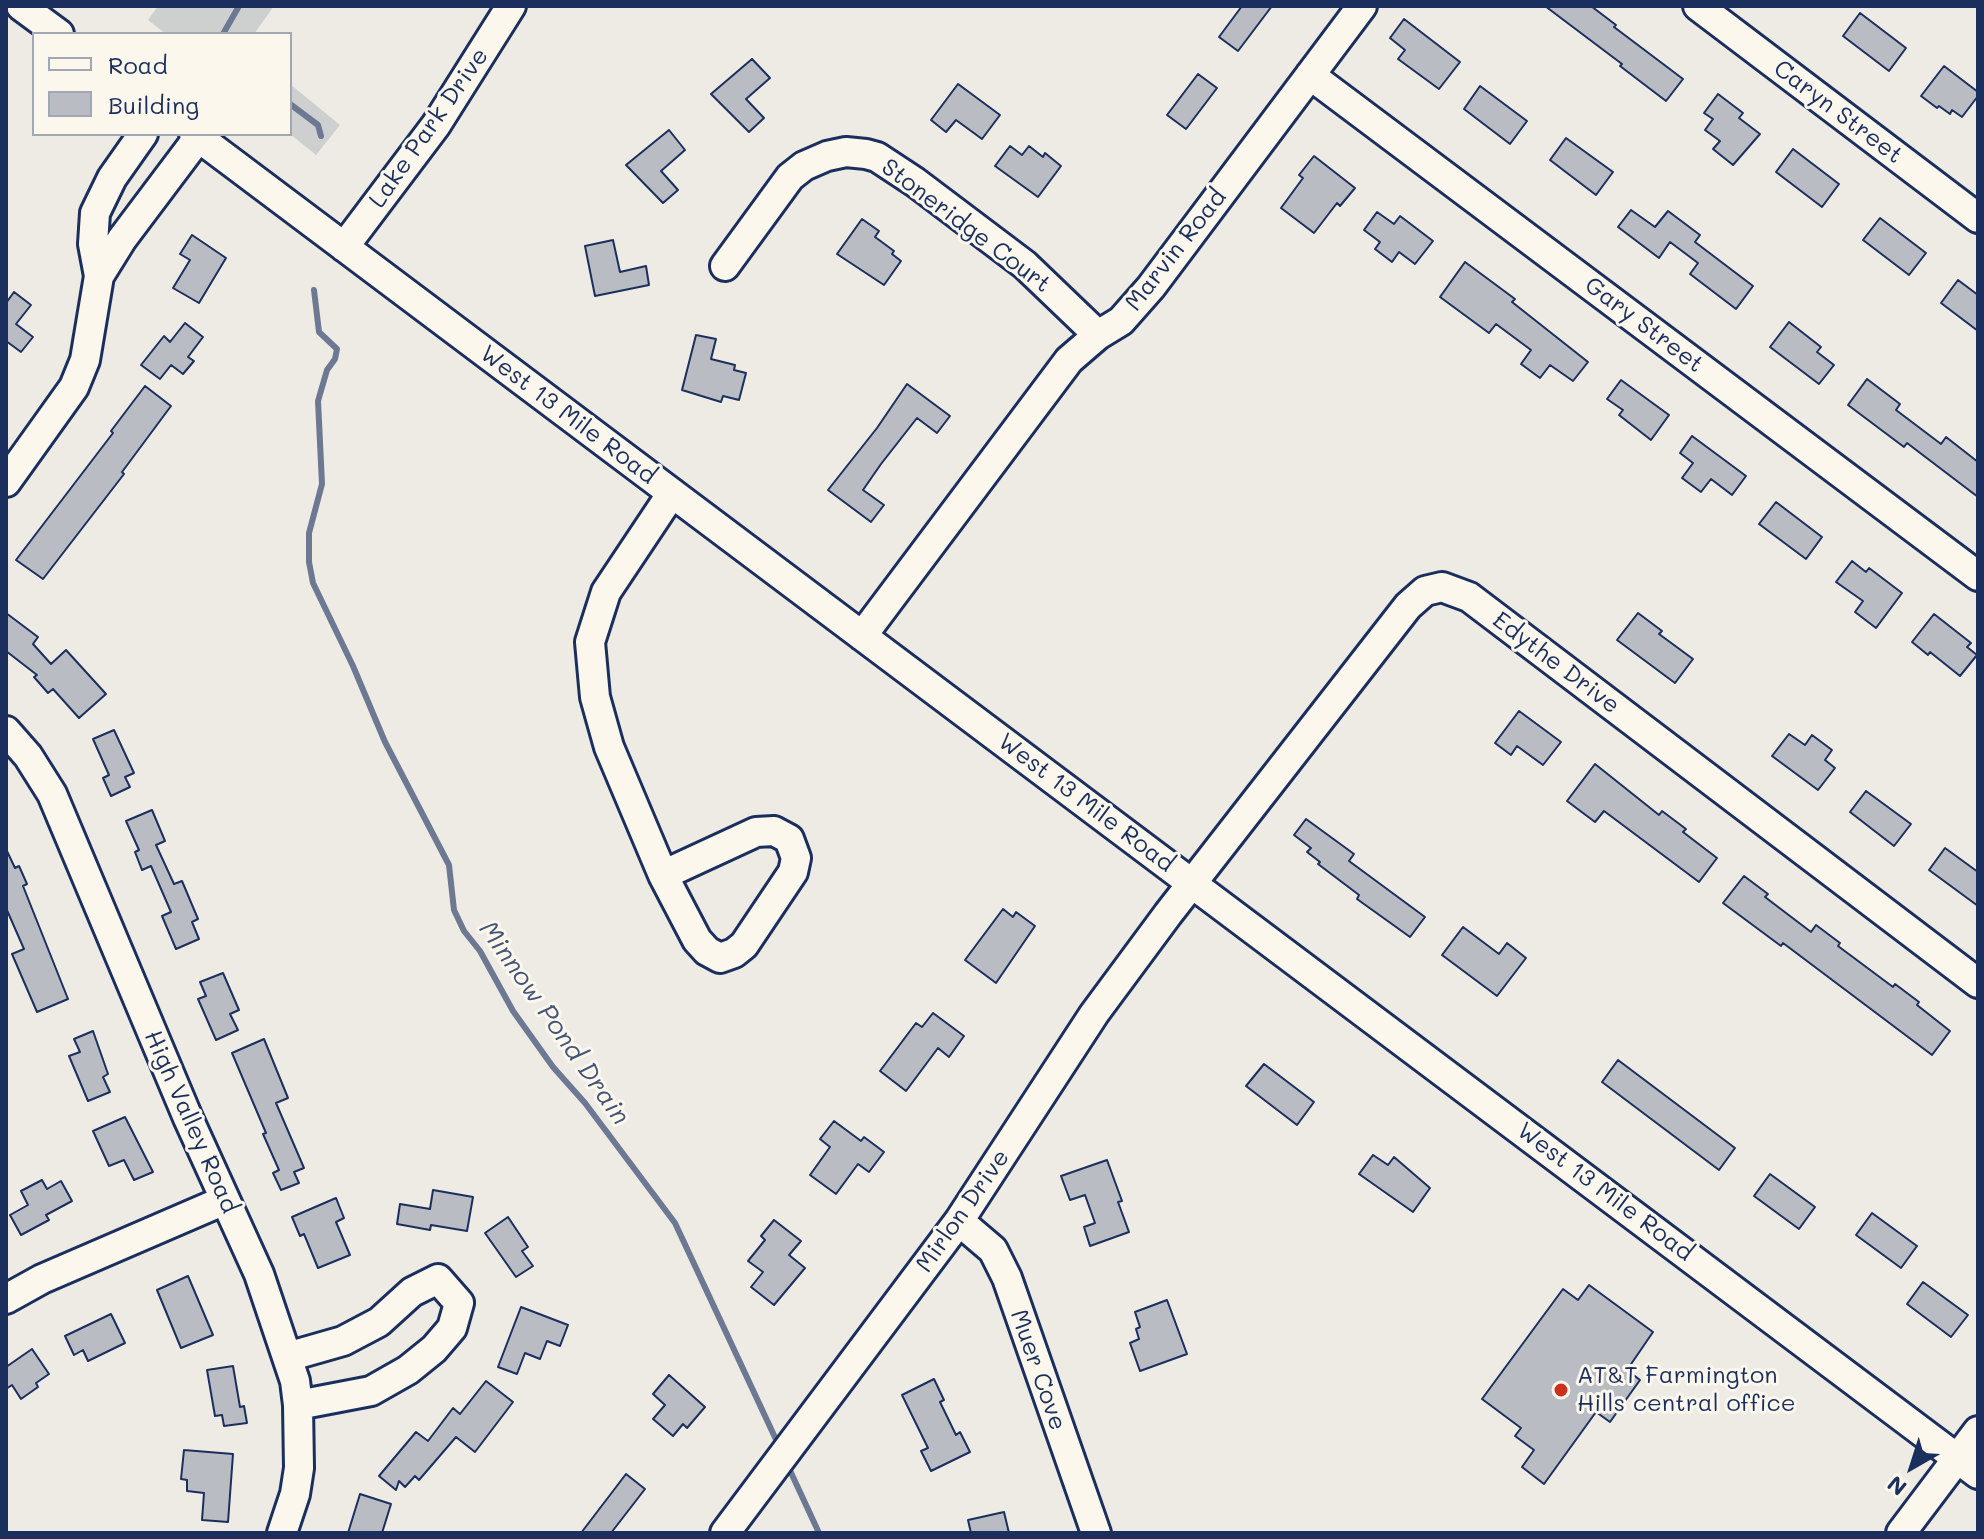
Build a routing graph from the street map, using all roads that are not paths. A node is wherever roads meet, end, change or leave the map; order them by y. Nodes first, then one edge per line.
1 (21, 6) edge
2 (511, 6) edge
3 (1362, 6) edge
4 (1698, 6) edge
5 (56, 32) edge
6 (1310, 75) junction
7 (142, 136) edge
8 (196, 136) edge
9 (1978, 218) edge
10 (344, 247) junction
11 (725, 266) dead end
12 (99, 276) junction
13 (1098, 335) junction
14 (6, 482) edge
15 (672, 493) junction
16 (1978, 576) edge
17 (862, 636) junction
18 (6, 731) edge
19 (663, 875) junction
20 (1192, 883) junction
21 (1978, 983) edge
22 (225, 1200) junction
23 (959, 1221) junction
24 (6, 1299) edge
25 (287, 1357) junction
26 (298, 1405) junction
27 (1978, 1431) edge
28 (1968, 1466) edge
29 (282, 1533) edge
30 (725, 1533) edge
31 (1096, 1533) edge
32 (1901, 1533) edge

1 - 5 street
2 - 10 street, Lake Park Drive
3 - 6 street, Marvin Road
4 - 9 street, Caryn Street
6 - 13 street, Marvin Road
6 - 16 street, Gary Street
7 - 12 street
8 - 10 street, West 13 Mile Road
8 - 12 street
10 - 15 street, West 13 Mile Road
11 - 13 street, Stoneridge Court
12 - 14 street
13 - 17 street, Marvin Road
15 - 17 street, West 13 Mile Road
15 - 19 street
17 - 20 street, West 13 Mile Road
18 - 22 street, High Valley Road
19 - 19 street
20 - 21 street, Edythe Drive
20 - 23 street, Mirlon Drive
20 - 28 street, West 13 Mile Road
22 - 24 street
22 - 25 street, High Valley Road
23 - 30 street, Mirlon Drive
23 - 31 street, Muer Cove
25 - 26 street, High Valley Road
25 - 26 street
26 - 29 street, High Valley Road
27 - 28 street
28 - 32 street

